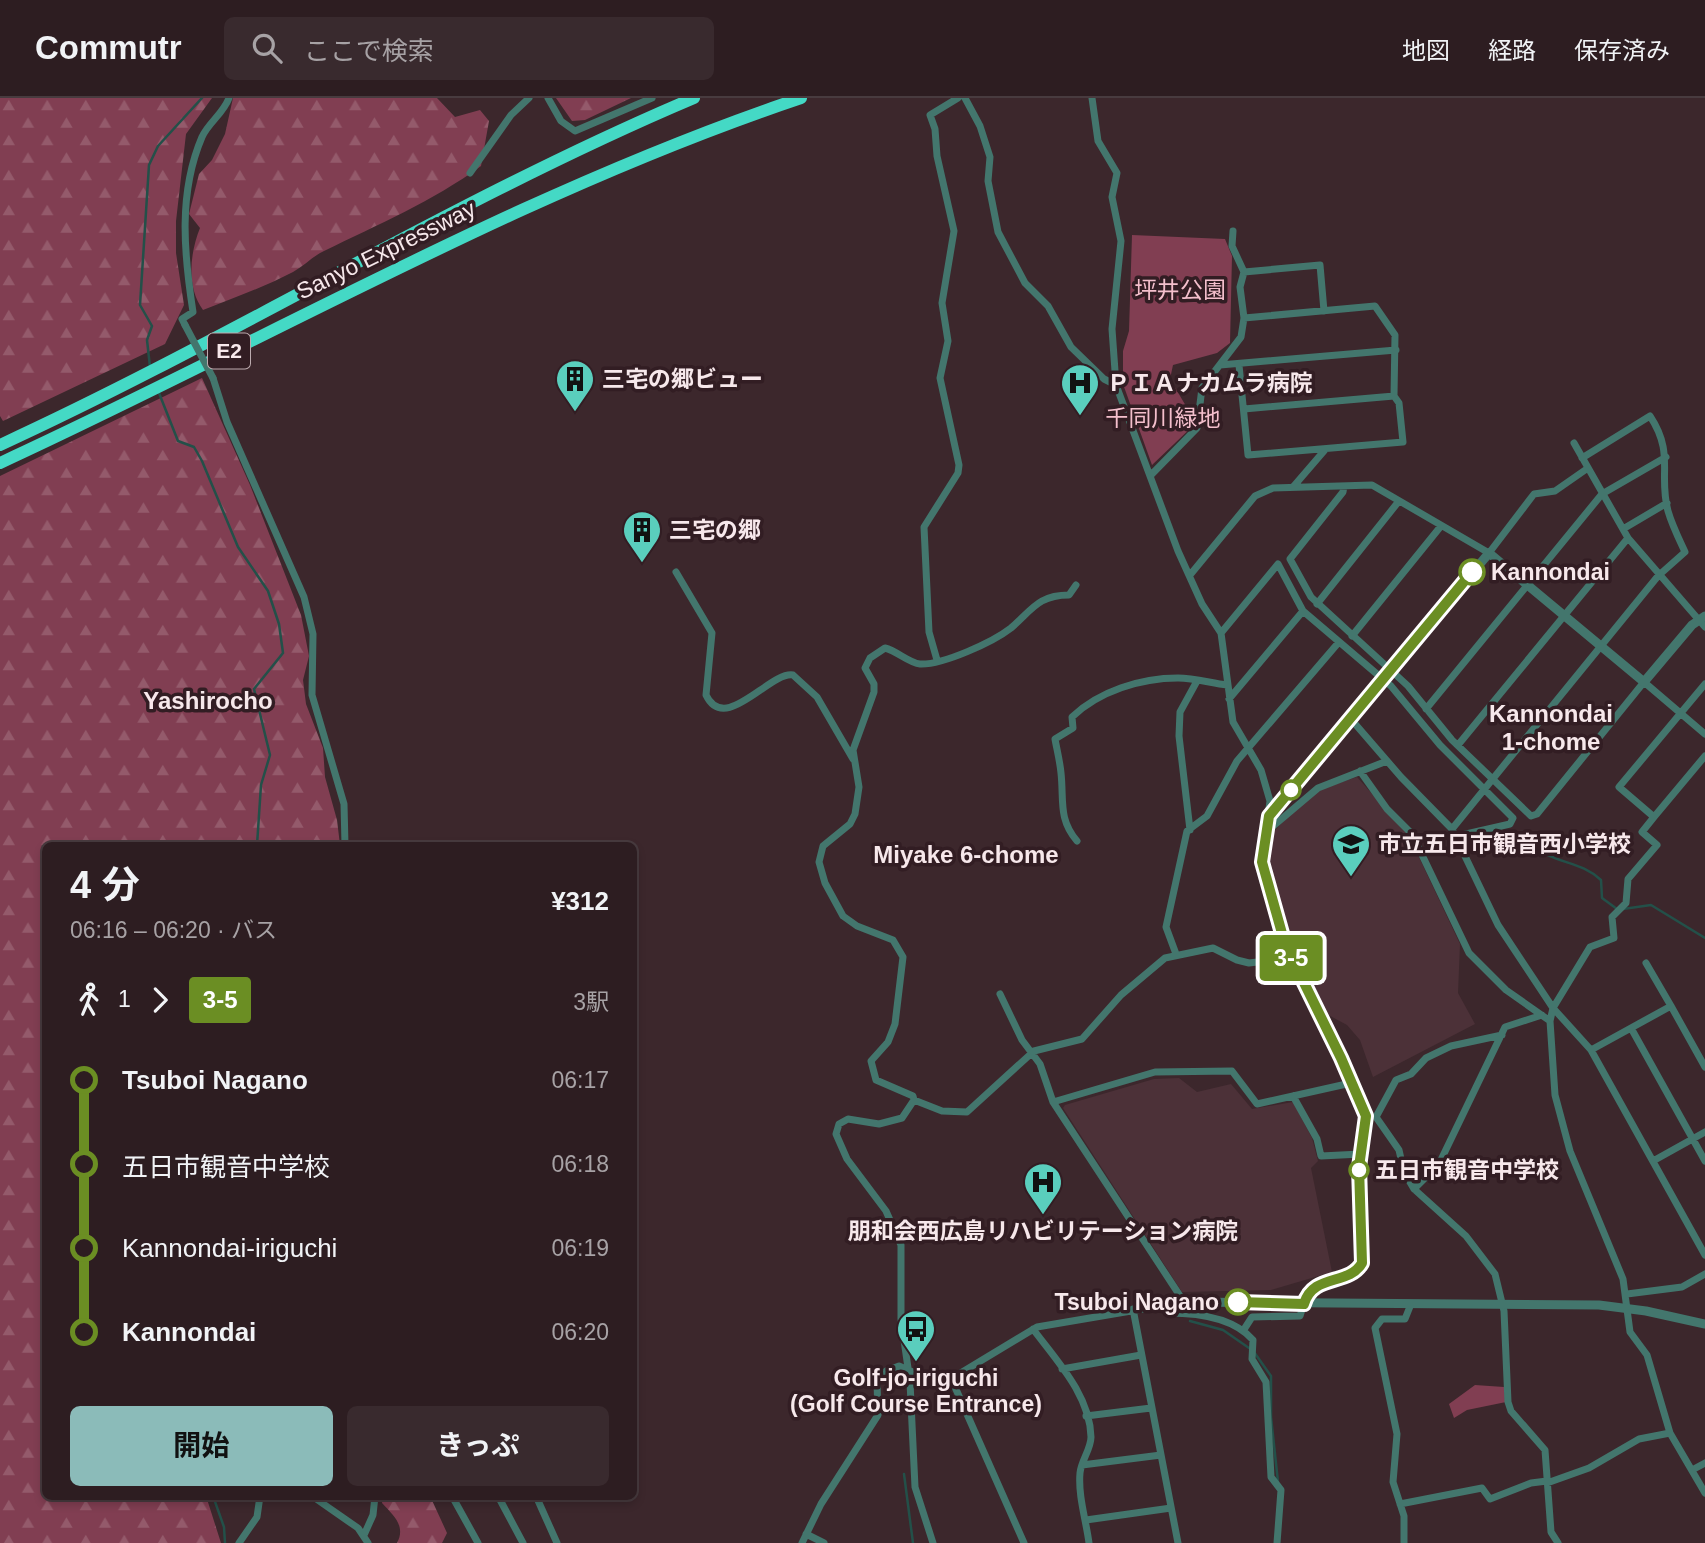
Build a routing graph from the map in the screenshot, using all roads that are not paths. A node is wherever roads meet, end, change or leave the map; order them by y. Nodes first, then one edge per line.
1 (229, 98) edge
2 (529, 98) edge
3 (548, 98) edge
4 (652, 98) edge
5 (694, 98) edge
6 (801, 98) edge
7 (958, 98) edge
8 (965, 98) edge
9 (1093, 98) edge
10 (470, 173) dead end
11 (1233, 231) dead end
12 (1244, 272) junction
13 (1324, 311) junction
14 (1244, 318) junction
15 (1396, 350) junction
16 (1220, 365) junction
17 (1239, 365) junction
18 (1116, 385) junction
19 (1394, 396) junction
20 (1244, 409) junction
21 (1574, 443) dead end
22 (0, 445) edge
23 (1324, 451) junction
24 (1666, 457) junction
25 (1582, 458) junction
26 (0, 463) edge
27 (1587, 468) junction
28 (1151, 475) junction
29 (1344, 486) junction
30 (1293, 487) junction
31 (1602, 494) junction
32 (1399, 501) junction
33 (1667, 503) junction
34 (1441, 526) junction
35 (1622, 529) junction
36 (1628, 538) junction
37 (1489, 553) junction
38 (676, 572) dead end
39 (1190, 575) junction
40 (1658, 576) junction
41 (1076, 585) dead end
42 (1529, 585) junction
43 (1317, 604) junction
44 (1303, 611) junction
45 (1566, 616) junction
46 (1703, 621) edge
47 (1221, 633) junction
48 (1352, 636) junction
49 (1339, 642) junction
50 (1602, 647) junction
51 (937, 660) junction
52 (1390, 670) junction
53 (1383, 679) junction
54 (1196, 681) junction
55 (1644, 682) junction
56 (1705, 684) edge
57 (1227, 685) junction
58 (1229, 699) junction
59 (1426, 709) junction
60 (1680, 714) junction
61 (1350, 718) junction
62 (1705, 734) edge
63 (1458, 745) junction
64 (1247, 750) junction
65 (1705, 756) edge
66 (853, 760) junction
67 (1387, 761) junction
68 (1360, 771) junction
69 (1492, 780) junction
70 (1484, 789) junction
71 (1269, 816) junction
72 (1654, 817) junction
73 (1190, 830) junction
74 (1452, 833) junction
75 (1265, 834) junction
76 (1077, 841) dead end
77 (345, 842) edge
78 (1176, 954) junction
79 (1290, 958) junction
80 (1646, 963) dead end
81 (1000, 994) dead end
82 (1671, 1006) junction
83 (1553, 1008) junction
84 (1542, 1015) junction
85 (1550, 1021) junction
86 (1631, 1028) junction
87 (1502, 1035) junction
88 (1591, 1050) junction
89 (1031, 1053) junction
90 (1705, 1067) edge
91 (1351, 1083) junction
92 (1293, 1096) junction
93 (914, 1100) junction
94 (1053, 1102) junction
95 (1366, 1116) junction
96 (1376, 1117) junction
97 (1705, 1132) edge
98 (1693, 1139) junction
99 (1361, 1154) junction
100 (1653, 1161) junction
101 (1705, 1161) edge
102 (1414, 1189) junction
103 (1705, 1255) edge
104 (1705, 1274) edge
105 (1627, 1294) junction
106 (1184, 1302) junction
107 (1166, 1304) junction
108 (1304, 1304) junction
109 (1411, 1304) junction
110 (1503, 1305) junction
111 (1629, 1308) junction
112 (1133, 1309) junction
113 (1705, 1324) edge
114 (1033, 1329) junction
115 (1243, 1331) junction
116 (1141, 1355) junction
117 (908, 1369) junction
118 (1062, 1369) junction
119 (951, 1378) junction
120 (1151, 1408) junction
121 (1086, 1416) junction
122 (1670, 1433) junction
123 (1161, 1455) junction
124 (1705, 1463) edge
125 (1082, 1465) junction
126 (1692, 1470) junction
127 (1547, 1482) junction
128 (1705, 1493) edge
129 (259, 1500) edge
130 (317, 1500) edge
131 (375, 1500) edge
132 (454, 1500) edge
133 (500, 1500) edge
134 (539, 1500) edge
135 (1400, 1504) junction
136 (1171, 1508) junction
137 (1086, 1520) junction
138 (806, 1534) junction
139 (366, 1539) edge
140 (239, 1543) edge
141 (478, 1543) edge
142 (523, 1543) edge
143 (557, 1543) edge
144 (802, 1543) edge
145 (824, 1543) edge
146 (933, 1543) edge
147 (1024, 1543) edge
148 (1089, 1543) edge
149 (1178, 1543) edge
150 (1277, 1543) edge
151 (1404, 1543) edge
152 (1558, 1543) edge

1 - 77 street, bridge
2 - 10 street
3 - 4 street
5 - 22 highway, Sanyo Expressway / E2
6 - 26 highway, Sanyo Expressway / E2
7 - 51 street
8 - 18 street
9 - 18 street
11 - 12 street
12 - 13 street
12 - 14 street
13 - 14 street
13 - 15 street
14 - 16 street
15 - 17 street
15 - 19 street
16 - 17 street
16 - 28 street
17 - 20 street
18 - 28 street
19 - 20 street
19 - 23 street
20 - 23 street
21 - 25 street
23 - 30 street
24 - 25 street
24 - 31 street
24 - 33 street
25 - 27 street
27 - 31 street
27 - 37 street
28 - 39 street
29 - 30 street
29 - 32 street
29 - 43 street
30 - 39 street
31 - 35 street
31 - 42 street
32 - 34 street
32 - 43 street
33 - 35 street
33 - 40 street
34 - 37 street
34 - 48 street
35 - 36 street
36 - 40 street
36 - 45 street
37 - 42 street
37 - 52 street
38 - 66 street
39 - 47 street
40 - 46 street
40 - 50 street
41 - 51 street
42 - 45 street
42 - 59 street
43 - 48 street
44 - 47 street
44 - 49 street
44 - 58 street
45 - 50 street
45 - 63 street
46 - 55 street
47 - 57 street
48 - 52 street
49 - 53 street
49 - 64 street
50 - 55 street
50 - 69 street
51 - 66 street
52 - 53 street
52 - 59 street
53 - 61 street
53 - 70 street
54 - 57 street
54 - 73 street
54 - 76 street
55 - 60 street
55 - 69 street
56 - 60 street
57 - 58 street
58 - 64 street
59 - 63 street
60 - 62 street
60 - 72 street
61 - 67 street
61 - 71 street
63 - 69 street
64 - 71 street
64 - 73 street
65 - 72 street
66 - 93 street
67 - 68 street
67 - 74 street
68 - 75 street
68 - 84 street
69 - 70 street
70 - 74 street
70 - 74 street
71 - 75 street
72 - 83 street
73 - 78 street
74 - 83 street
75 - 79 street
78 - 79 street
78 - 89 street
79 - 91 street
80 - 82 street
81 - 89 street
82 - 86 street
82 - 90 street
83 - 85 street
83 - 88 street
84 - 85 street
84 - 87 street
85 - 105 street
86 - 88 street
86 - 98 street
87 - 96 street
87 - 102 street
88 - 100 street
89 - 93 street
89 - 94 street
91 - 92 street
91 - 95 street
92 - 94 street
92 - 99 street
93 - 117 street
94 - 106 street
95 - 96 street
95 - 99 street
96 - 102 street
97 - 98 street
98 - 100 street
98 - 101 street
99 - 108 street
100 - 103 street
102 - 110 street
104 - 105 street
105 - 111 street
106 - 107 street
106 - 108 street
107 - 112 street
107 - 115 street
108 - 109 street
108 - 115 street
109 - 110 street
109 - 135 street
110 - 111 street
110 - 127 street
111 - 113 street
111 - 122 street
112 - 114 street
112 - 116 street
114 - 118 street
114 - 119 street
115 - 150 street
116 - 118 street
116 - 120 street
117 - 119 street
117 - 138 street
117 - 146 street
118 - 121 street
119 - 147 street
120 - 121 street
120 - 123 street
121 - 125 street
122 - 126 street
122 - 127 street
123 - 125 street
123 - 136 street
124 - 126 street
125 - 137 street
126 - 128 street
127 - 135 street
127 - 152 street
129 - 140 street
130 - 139 street
131 - 139 street
132 - 141 street
133 - 142 street
134 - 143 street
135 - 151 street
136 - 137 street
136 - 149 street
137 - 148 street
138 - 144 street
138 - 145 street

